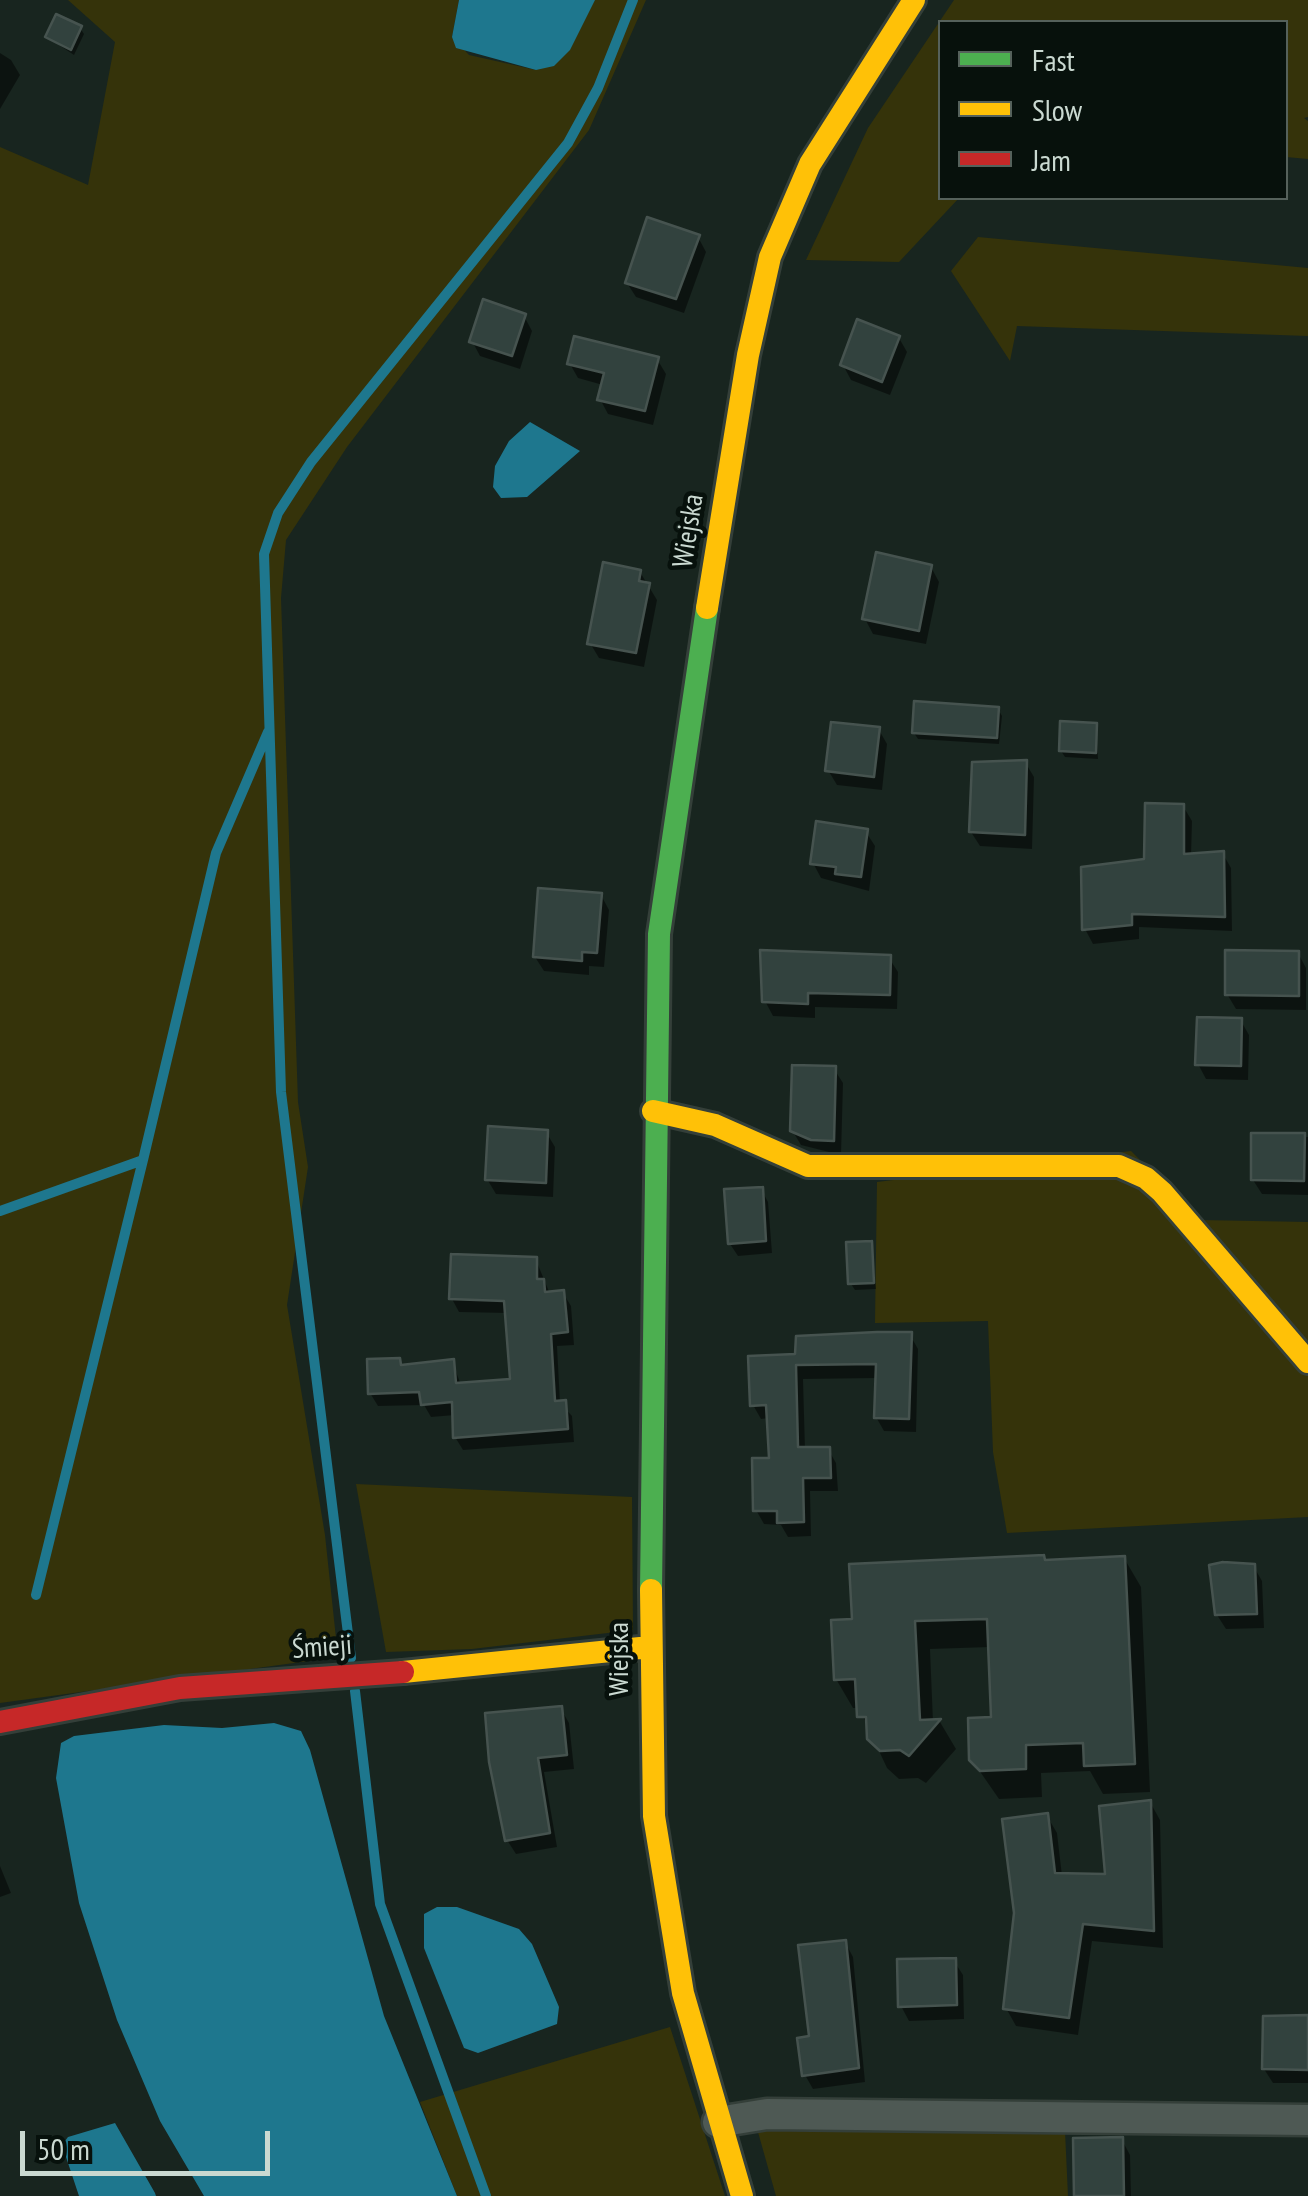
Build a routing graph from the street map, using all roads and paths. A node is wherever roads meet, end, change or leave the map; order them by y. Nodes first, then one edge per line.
1 (914, 0) edge
2 (653, 1111) junction
3 (1308, 1362) edge
4 (650, 1647) junction
5 (0, 1722) edge
6 (1308, 2120) edge
7 (718, 2122) junction
8 (742, 2196) edge

1 - 2 street, Wiejska
2 - 3 street
2 - 4 street, Wiejska
4 - 5 street, Śmieji
4 - 7 street, Wiejska
6 - 7 street
7 - 8 street, Wiejska

